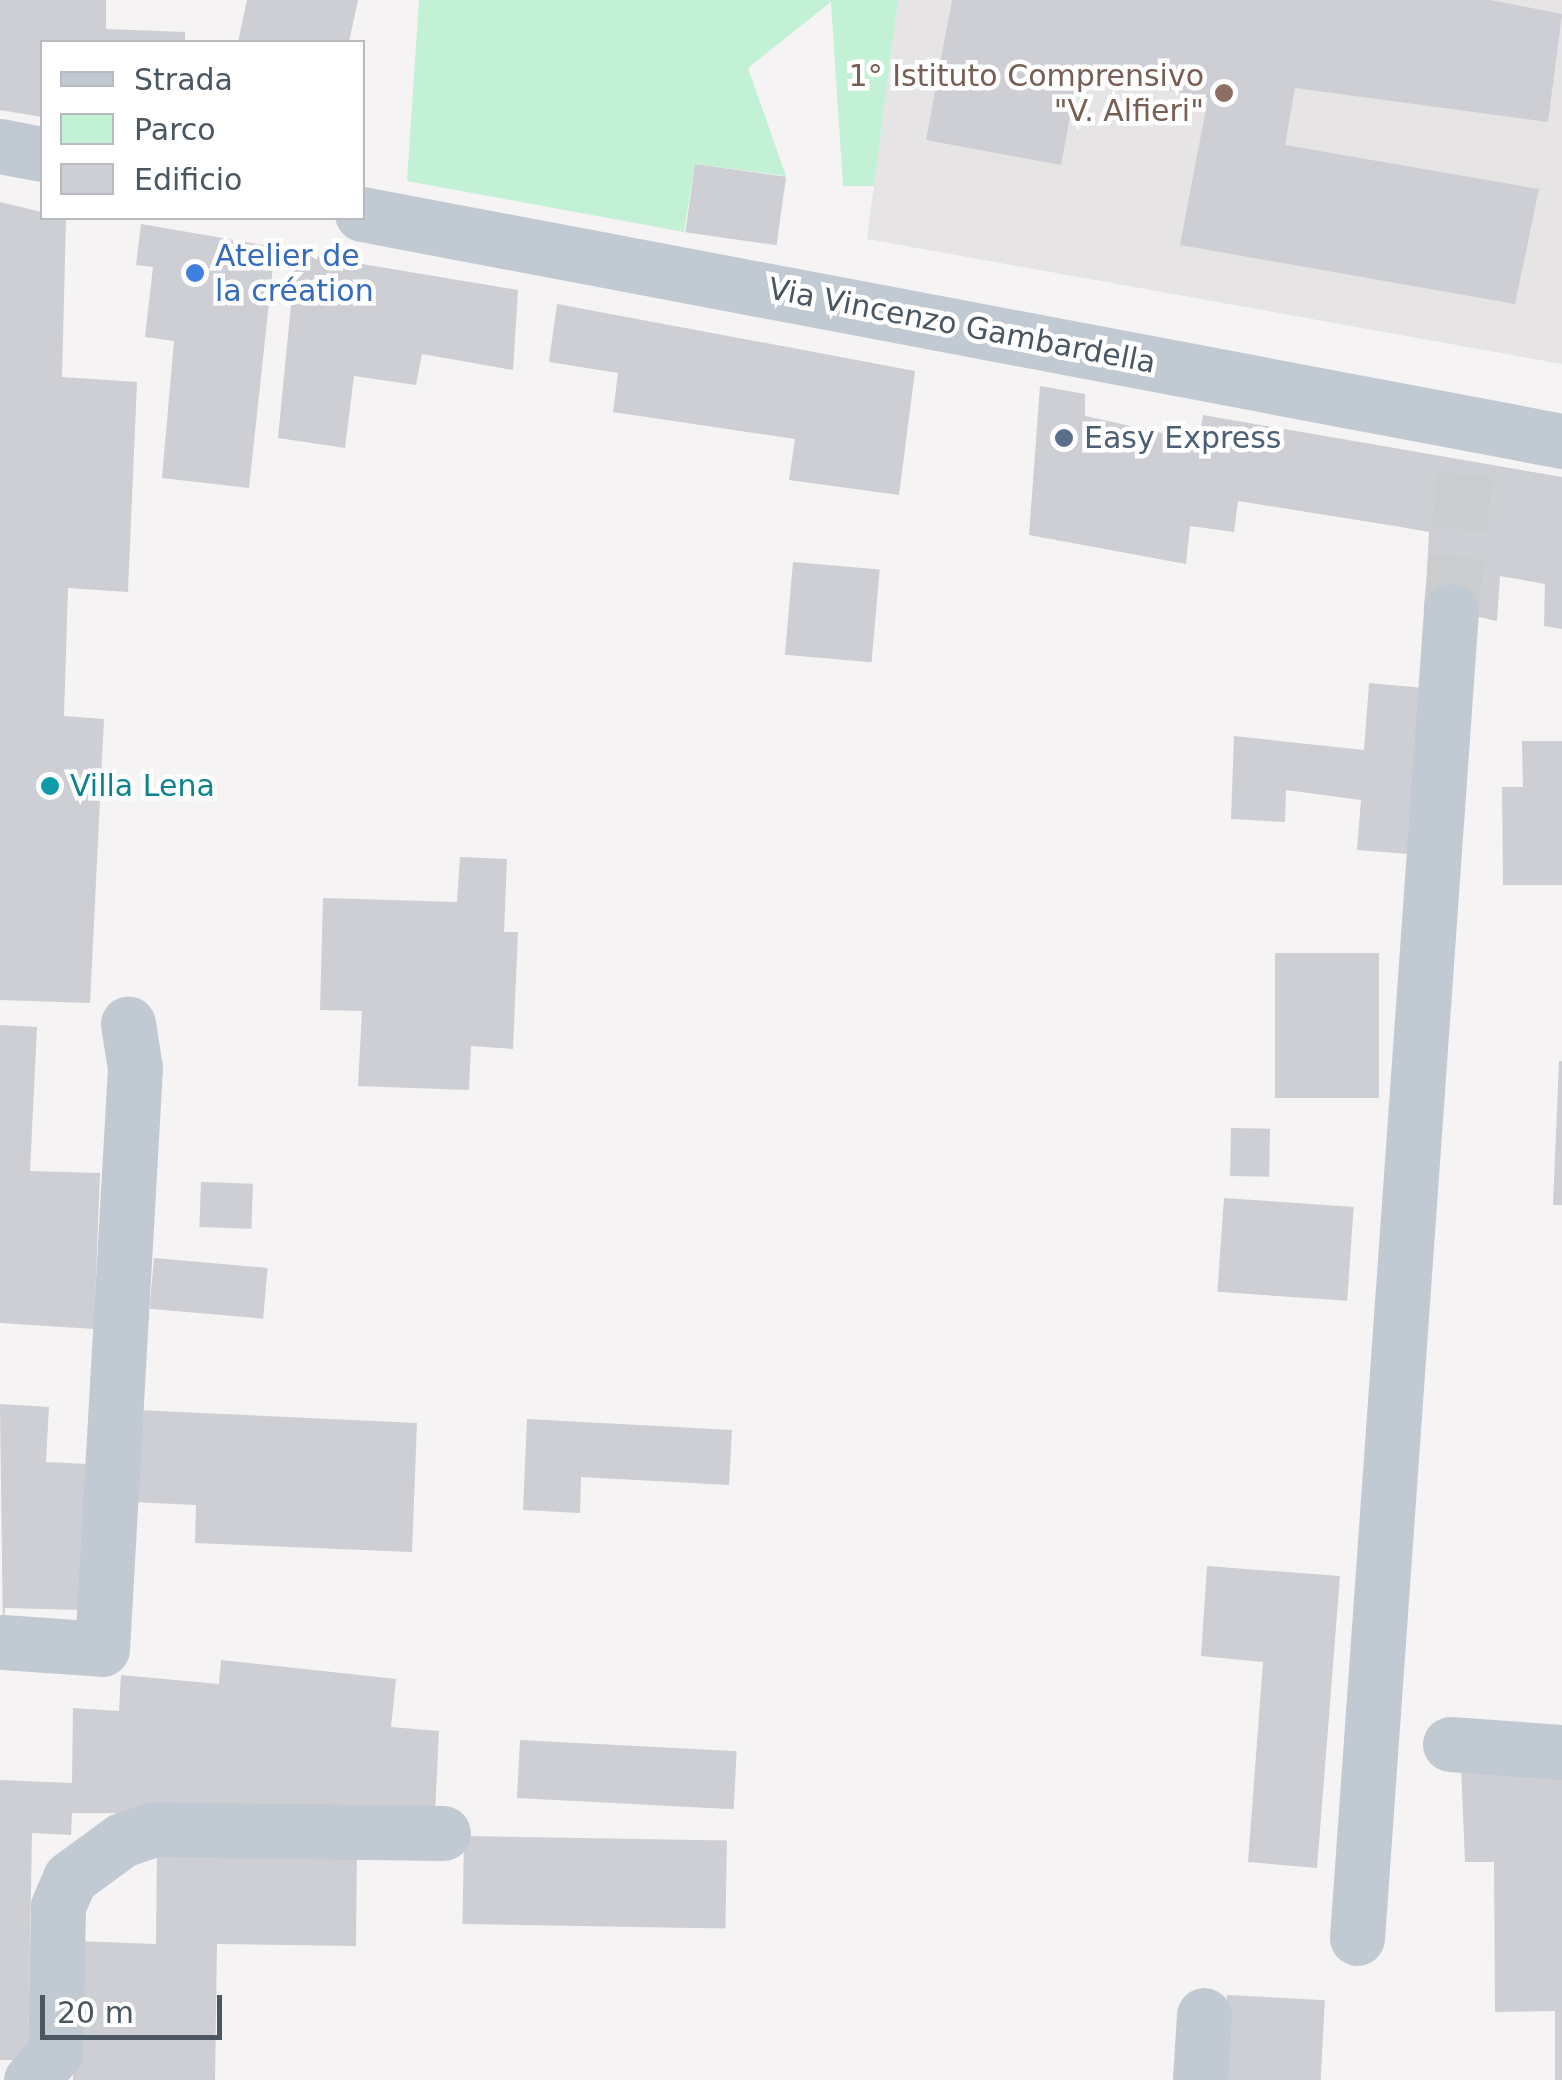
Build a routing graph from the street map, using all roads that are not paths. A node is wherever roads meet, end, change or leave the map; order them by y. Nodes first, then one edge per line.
1 (0, 146) edge
2 (40, 154) edge
3 (365, 215) edge
4 (1562, 441) edge
5 (1451, 611) tunnel mouth
6 (128, 1024) dead end
7 (3, 1642) dead end
8 (1450, 1744) dead end
9 (1562, 1752) edge
10 (443, 1833) dead end
11 (1357, 1938) dead end
12 (1204, 2015) dead end
13 (31, 2080) edge
14 (1200, 2080) edge

1 - 2 street
3 - 4 street, Via Vincenzo Gambardella
5 - 11 street
6 - 7 street
8 - 9 street
10 - 13 street
12 - 14 street

